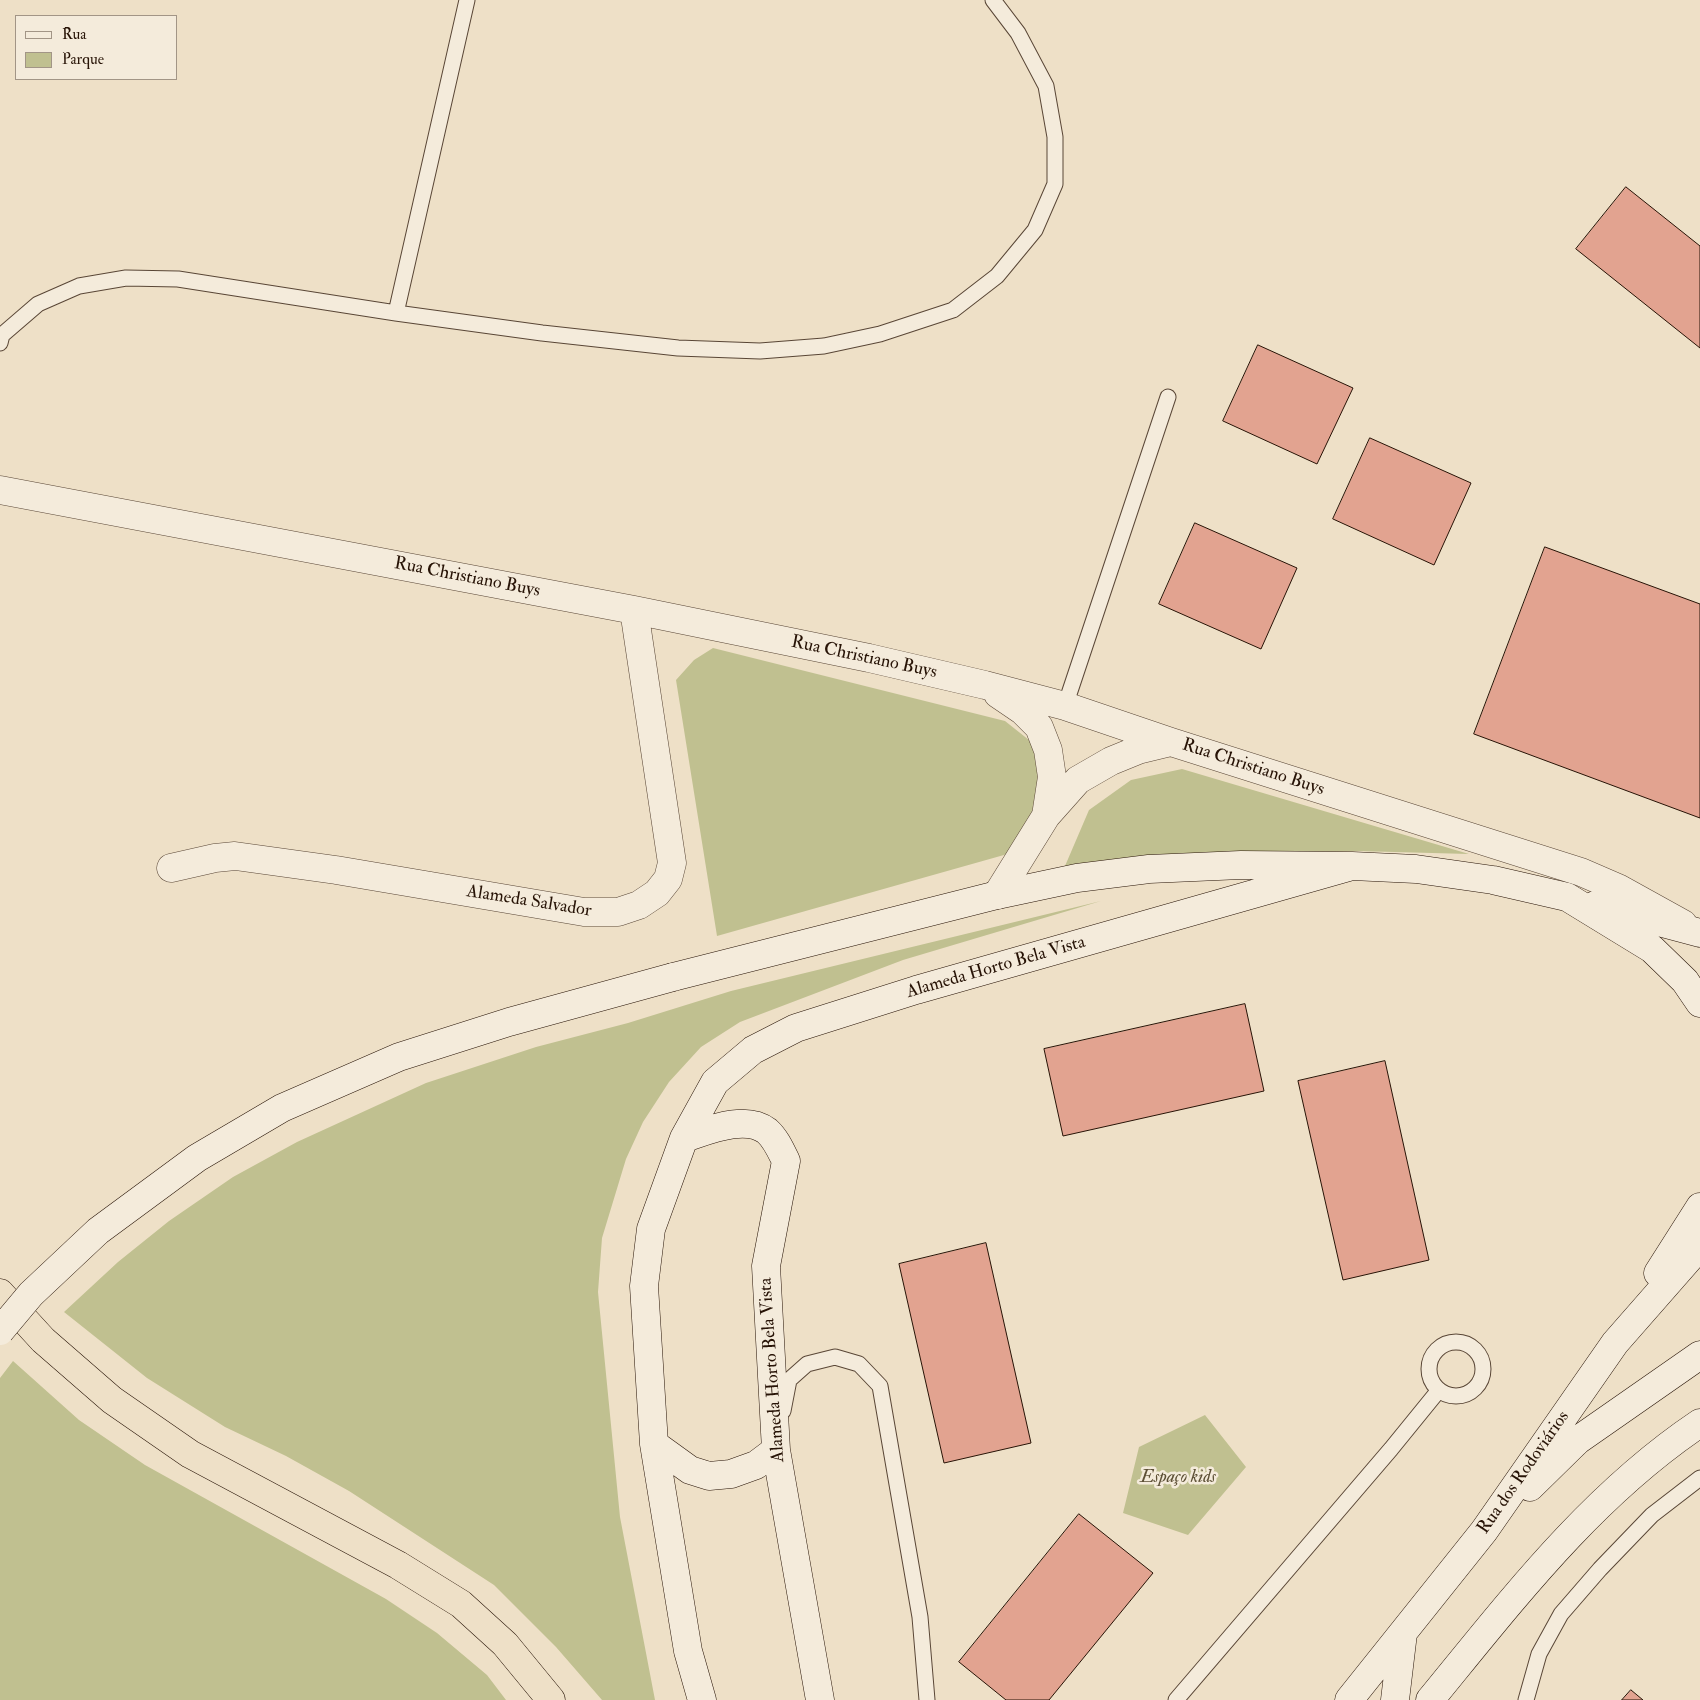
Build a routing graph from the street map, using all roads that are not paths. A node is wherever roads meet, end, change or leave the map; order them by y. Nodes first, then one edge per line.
1 (467, 0) edge
2 (993, 0) edge
3 (396, 313) junction
4 (0, 343) edge
5 (1168, 397) dead end
6 (0, 490) edge
7 (634, 610) junction
8 (985, 685) junction
9 (1065, 706) junction
10 (1172, 742) junction
11 (1046, 816) junction
12 (1352, 866) junction
13 (171, 868) dead end
14 (997, 895) junction
15 (1567, 897) junction
16 (1698, 932) edge
17 (1700, 1003) edge
18 (684, 1138) junction
19 (1700, 1207) edge
20 (1700, 1246) edge
21 (0, 1293) edge
22 (0, 1331) edge
23 (1615, 1342) junction
24 (1700, 1355) edge
25 (1439, 1390) dead end
26 (1700, 1423) edge
27 (654, 1444) junction
28 (776, 1450) junction
29 (1700, 1478) edge
30 (1484, 1531) junction
31 (1403, 1633) junction
32 (808, 1635) junction
33 (551, 1700) edge
34 (702, 1700) edge
35 (820, 1700) edge
36 (840, 1700) edge
37 (927, 1700) edge
38 (1176, 1700) edge
39 (1349, 1700) edge
40 (1395, 1700) edge
41 (1430, 1700) edge
42 (1526, 1700) edge

1 - 3 lane
2 - 3 lane
3 - 4 lane
5 - 9 lane
6 - 7 street, Rua Christiano Buys
7 - 8 street, Rua Christiano Buys
7 - 13 street, Alameda Salvador
8 - 9 street, Rua Christiano Buys
8 - 11 street
9 - 10 street, Rua Christiano Buys
10 - 11 street
10 - 16 street, Rua Christiano Buys
11 - 14 street
12 - 14 street
12 - 15 street
12 - 18 street, Alameda Horto Bela Vista
14 - 22 street, bridge
15 - 16 street
15 - 17 street
18 - 27 street, Alameda Horto Bela Vista
18 - 28 street, Alameda Horto Bela Vista
19 - 23 street
20 - 23 street, Rua dos Rodoviários
21 - 33 highway
23 - 30 street, Rua dos Rodoviários
24 - 30 street
25 - 38 lane
26 - 41 street
27 - 28 street
27 - 34 street, Alameda Horto Bela Vista
28 - 32 street, Alameda Horto Bela Vista
28 - 37 lane
29 - 42 lane
30 - 31 street, Rua dos Rodoviários
31 - 39 street, Rua dos Rodoviários
31 - 40 street
32 - 35 street, Alameda Horto Bela Vista
32 - 36 street

